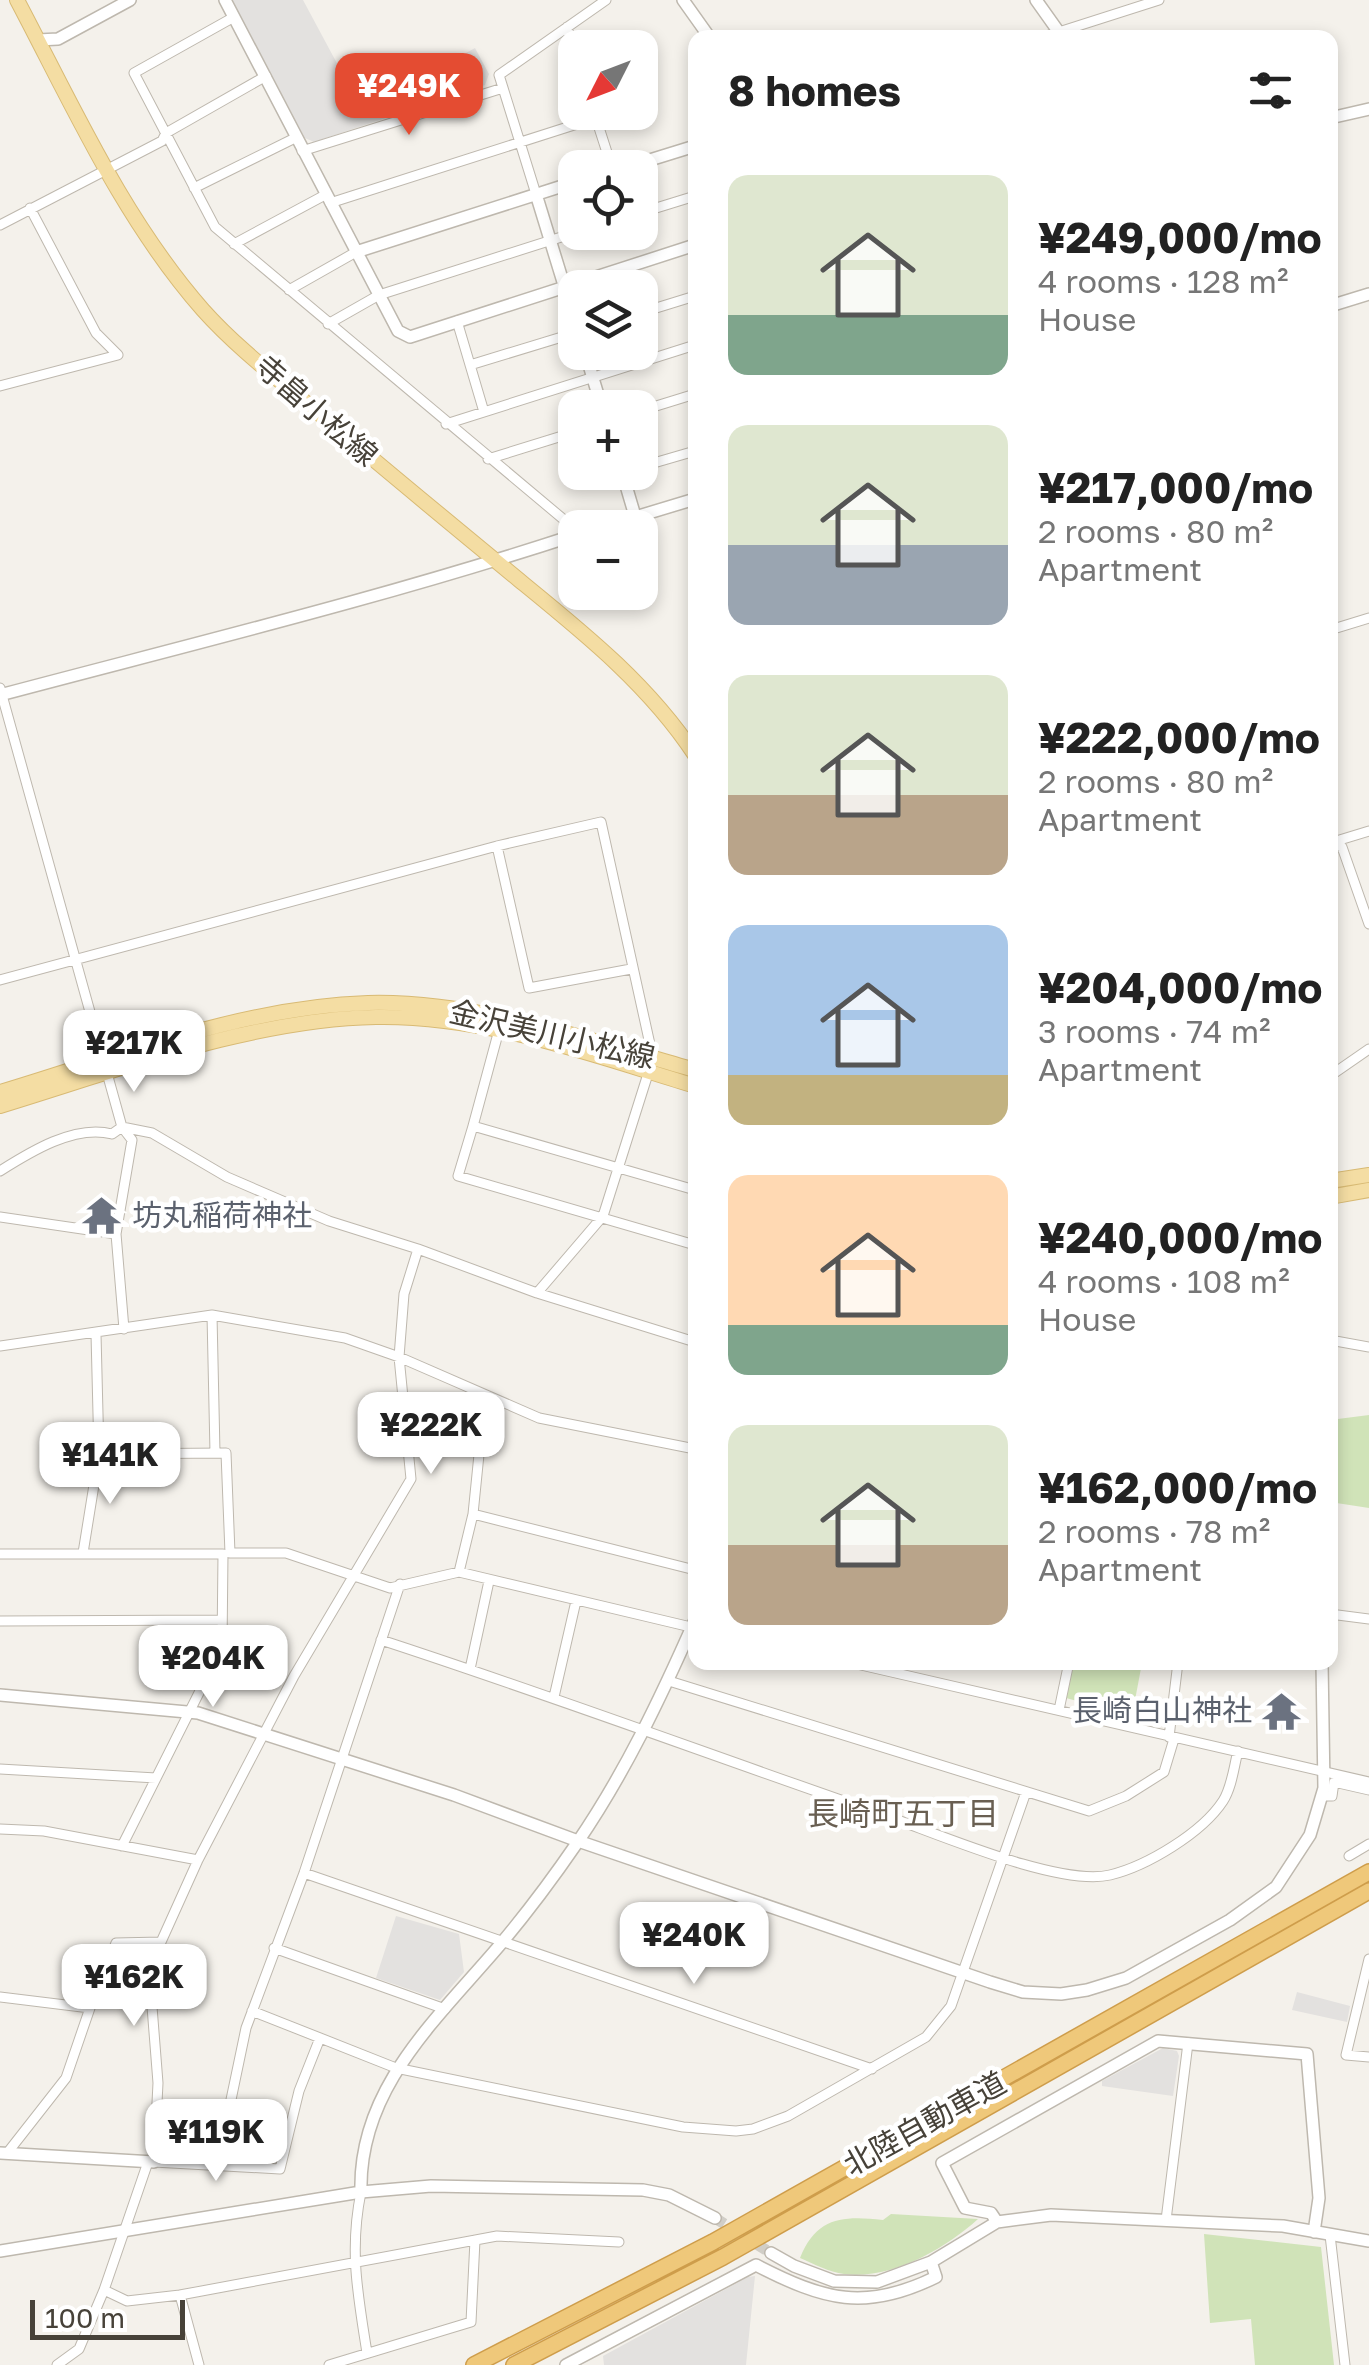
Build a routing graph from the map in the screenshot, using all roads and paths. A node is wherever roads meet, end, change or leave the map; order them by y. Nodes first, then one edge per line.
1 (17, 0) edge
2 (130, 0) edge
3 (226, 0) edge
4 (606, 0) edge
5 (683, 0) edge
6 (1036, 0) edge
7 (1159, 0) edge
8 (234, 17) junction
9 (567, 27) junction
10 (568, 30) edge
11 (704, 30) edge
12 (1058, 30) edge
13 (1073, 30) edge
14 (38, 40) junction
15 (266, 76) junction
16 (504, 88) junction
17 (1369, 109) edge
18 (1338, 116) edge
19 (558, 128) edge
20 (166, 134) junction
21 (295, 138) junction
22 (520, 142) junction
23 (688, 148) edge
24 (302, 151) junction
25 (658, 157) edge
26 (106, 170) junction
27 (558, 187) edge
28 (194, 188) junction
29 (536, 194) junction
30 (688, 198) edge
31 (328, 199) junction
32 (658, 207) edge
33 (30, 208) junction
34 (0, 225) edge
35 (558, 238) edge
36 (550, 240) junction
37 (234, 244) junction
38 (688, 247) edge
39 (356, 252) junction
40 (559, 270) edge
41 (615, 270) edge
42 (558, 288) edge
43 (289, 290) junction
44 (1369, 294) edge
45 (379, 295) junction
46 (688, 298) edge
47 (1338, 304) edge
48 (658, 307) edge
49 (457, 321) junction
50 (328, 324) junction
51 (558, 338) edge
52 (688, 347) edge
53 (470, 365) junction
54 (590, 370) edge
55 (592, 377) junction
56 (0, 386) edge
57 (596, 390) edge
58 (688, 396) edge
59 (658, 405) edge
60 (484, 412) junction
61 (446, 424) junction
62 (558, 437) edge
63 (688, 453) edge
64 (488, 459) junction
65 (658, 462) edge
66 (688, 500) edge
67 (655, 510) edge
68 (558, 518) edge
69 (558, 538) edge
70 (496, 561) junction
71 (1369, 618) edge
72 (1338, 628) edge
73 (1, 692) edge
74 (688, 745) edge
75 (1369, 832) edge
76 (1338, 841) edge
77 (497, 846) junction
78 (1338, 846) edge
79 (1369, 924) edge
80 (73, 958) junction
81 (631, 969) junction
82 (0, 980) edge
83 (500, 1030) junction
84 (1369, 1049) edge
85 (652, 1065) junction
86 (107, 1067) junction
87 (688, 1069) edge
88 (1338, 1070) edge
89 (688, 1083) edge
90 (0, 1092) edge
91 (0, 1106) edge
92 (122, 1126) junction
93 (473, 1126) junction
94 (618, 1168) junction
95 (0, 1171) edge
96 (1369, 1175) edge
97 (1338, 1180) edge
98 (688, 1188) edge
99 (1369, 1190) edge
100 (1338, 1196) edge
101 (603, 1216) junction
102 (0, 1217) edge
103 (116, 1234) junction
104 (688, 1244) edge
105 (418, 1249) junction
106 (536, 1293) junction
107 (212, 1315) junction
108 (124, 1329) junction
109 (96, 1334) junction
110 (688, 1340) edge
111 (1338, 1341) edge
112 (0, 1346) edge
113 (1369, 1347) edge
114 (399, 1357) junction
115 (485, 1394) junction
116 (688, 1448) edge
117 (214, 1453) junction
118 (98, 1454) junction
119 (473, 1514) junction
120 (83, 1553) junction
121 (0, 1554) edge
122 (688, 1568) edge
123 (459, 1572) junction
124 (356, 1576) junction
125 (489, 1581) junction
126 (400, 1584) junction
127 (576, 1601) junction
128 (1338, 1615) edge
129 (221, 1620) junction
130 (1369, 1620) edge
131 (0, 1621) edge
132 (688, 1624) edge
133 (688, 1638) edge
134 (381, 1640) junction
135 (470, 1669) junction
136 (883, 1670) edge
137 (1068, 1670) edge
138 (1177, 1670) edge
139 (1322, 1670) edge
140 (669, 1681) junction
141 (0, 1695) edge
142 (554, 1697) junction
143 (1060, 1710) junction
144 (191, 1711) junction
145 (266, 1732) junction
146 (644, 1732) junction
147 (1172, 1738) junction
148 (1238, 1750) junction
149 (340, 1759) junction
150 (0, 1769) edge
151 (1323, 1772) junction
152 (156, 1778) junction
153 (1369, 1782) edge
154 (1369, 1790) edge
155 (1026, 1792) junction
156 (1322, 1796) junction
157 (0, 1828) edge
158 (578, 1842) junction
159 (1369, 1844) edge
160 (122, 1846) junction
161 (1005, 1856) junction
162 (1349, 1856) dead end
163 (198, 1860) junction
164 (1369, 1872) edge
165 (304, 1873) junction
166 (1369, 1892) edge
167 (161, 1942) junction
168 (503, 1942) junction
169 (274, 1948) junction
170 (1369, 1959) edge
171 (964, 1971) junction
172 (0, 1998) edge
173 (90, 2008) junction
174 (445, 2009) junction
175 (252, 2012) junction
176 (320, 2038) junction
177 (1188, 2043) junction
178 (1369, 2057) edge
179 (396, 2068) junction
180 (872, 2069) junction
181 (4, 2153) edge
182 (151, 2162) junction
183 (223, 2165) junction
184 (361, 2192) junction
185 (715, 2218) tunnel mouth
186 (1166, 2220) junction
187 (996, 2222) junction
188 (125, 2230) junction
189 (1314, 2232) junction
190 (1330, 2235) junction
191 (475, 2240) junction
192 (1369, 2241) edge
193 (619, 2242) dead end
194 (0, 2251) edge
195 (771, 2253) tunnel mouth
196 (931, 2262) junction
197 (353, 2264) junction
198 (104, 2290) junction
199 (180, 2294) junction
200 (367, 2353) junction
201 (57, 2365) edge
202 (199, 2365) edge
203 (329, 2365) edge
204 (474, 2365) edge
205 (514, 2365) edge
206 (566, 2365) edge
207 (1345, 2365) edge

1 - 14 main road, 寺畠小松線
2 - 14 street
3 - 8 street
4 - 9 street
5 - 11 street
6 - 12 street
7 - 13 street
8 - 15 street
8 - 20 street
9 - 10 street
9 - 16 street
14 - 26 main road, 寺畠小松線
15 - 20 street
15 - 21 street
16 - 22 street
16 - 24 street
17 - 18 street
19 - 22 street
20 - 26 street
20 - 28 street
21 - 24 street
21 - 28 street
22 - 29 street
22 - 31 street
23 - 25 street
24 - 31 street
26 - 33 street
26 - 70 main road, 寺畠小松線
27 - 29 street
28 - 37 street
29 - 36 street
29 - 39 street
30 - 32 street
31 - 37 street
31 - 39 street
33 - 34 street
33 - 56 street
35 - 36 street
36 - 40 street
36 - 45 street
37 - 43 street
38 - 41 street
39 - 43 street
39 - 45 street
42 - 49 street
43 - 50 street
44 - 47 street
45 - 49 street
45 - 50 street
46 - 48 street
49 - 53 street
50 - 61 street
51 - 53 street
52 - 55 street
53 - 60 street
54 - 55 street
55 - 57 street
55 - 60 street
58 - 59 street
60 - 61 street
61 - 64 street
62 - 64 street
63 - 65 street
64 - 68 street
66 - 67 street
69 - 70 street
70 - 73 street
70 - 74 main road, 寺畠小松線
71 - 72 street
73 - 80 street
75 - 76 street
77 - 80 street
77 - 81 street
77 - 81 street
78 - 79 street
80 - 82 street
80 - 86 street
81 - 85 street
83 - 85 main road
83 - 86 main road
83 - 93 street
84 - 88 street
85 - 86 main road, 金沢美川小松線
85 - 87 main road, 金沢美川小松線
85 - 89 main road
85 - 94 street
86 - 90 main road, 金沢美川小松線
86 - 91 main road
86 - 92 street
92 - 95 street
92 - 103 street
92 - 105 street
93 - 94 street
93 - 101 street
94 - 98 street
94 - 101 street
96 - 97 main road
99 - 100 main road
101 - 104 street
101 - 106 street
102 - 103 street
103 - 108 street
105 - 106 street
105 - 114 street
106 - 110 street
107 - 108 street
107 - 114 street
107 - 117 street
108 - 109 street
109 - 112 street
109 - 118 street
111 - 113 street
114 - 115 street
114 - 124 street
115 - 116 street
115 - 119 street
117 - 118 street
117 - 124 street
118 - 120 street
119 - 122 street
119 - 123 street
120 - 121 street
120 - 129 street
123 - 125 street
123 - 126 street
124 - 126 street
124 - 145 street
125 - 127 street
125 - 135 street
126 - 134 street
127 - 132 street
127 - 142 street
128 - 130 street
129 - 131 street
129 - 144 street
133 - 140 street
134 - 135 street
134 - 149 street
135 - 142 street
136 - 143 street
137 - 143 street
138 - 147 street
139 - 151 street
140 - 146 street
140 - 155 street
141 - 144 street
142 - 146 street
143 - 147 street
144 - 145 street
144 - 152 street
145 - 149 street
145 - 163 street
146 - 158 street
146 - 161 street
147 - 148 street
147 - 155 street
148 - 151 street
148 - 161 street
149 - 158 street
149 - 165 street
150 - 152 street
151 - 153 street
151 - 156 street
152 - 160 street
154 - 156 street
155 - 161 street
156 - 171 street
157 - 160 street
158 - 168 street
158 - 171 street
159 - 162 street
160 - 163 street
161 - 171 street
163 - 167 street
164 - 204 highway, 北陸自動車道
165 - 168 street
165 - 169 street
166 - 205 highway, 北陸自動車道
167 - 173 street
167 - 182 street
168 - 174 street
168 - 180 street
169 - 174 street
169 - 175 street
170 - 178 street
171 - 180 street
172 - 173 street
173 - 181 street
174 - 179 street
175 - 176 street
175 - 183 street
176 - 179 street
176 - 183 street
177 - 186 street
177 - 187 street
177 - 189 street
179 - 180 street
179 - 184 street
181 - 182 street
182 - 183 street
182 - 188 street
184 - 185 street
184 - 188 street
184 - 197 street
186 - 187 street
186 - 189 street
187 - 196 street
188 - 194 street
188 - 198 street
189 - 190 street
190 - 192 street
190 - 207 street
191 - 193 street
191 - 197 street
191 - 200 street
195 - 196 street
196 - 206 street
197 - 199 street
197 - 200 street
198 - 199 street
198 - 201 street
199 - 202 street
200 - 203 street

